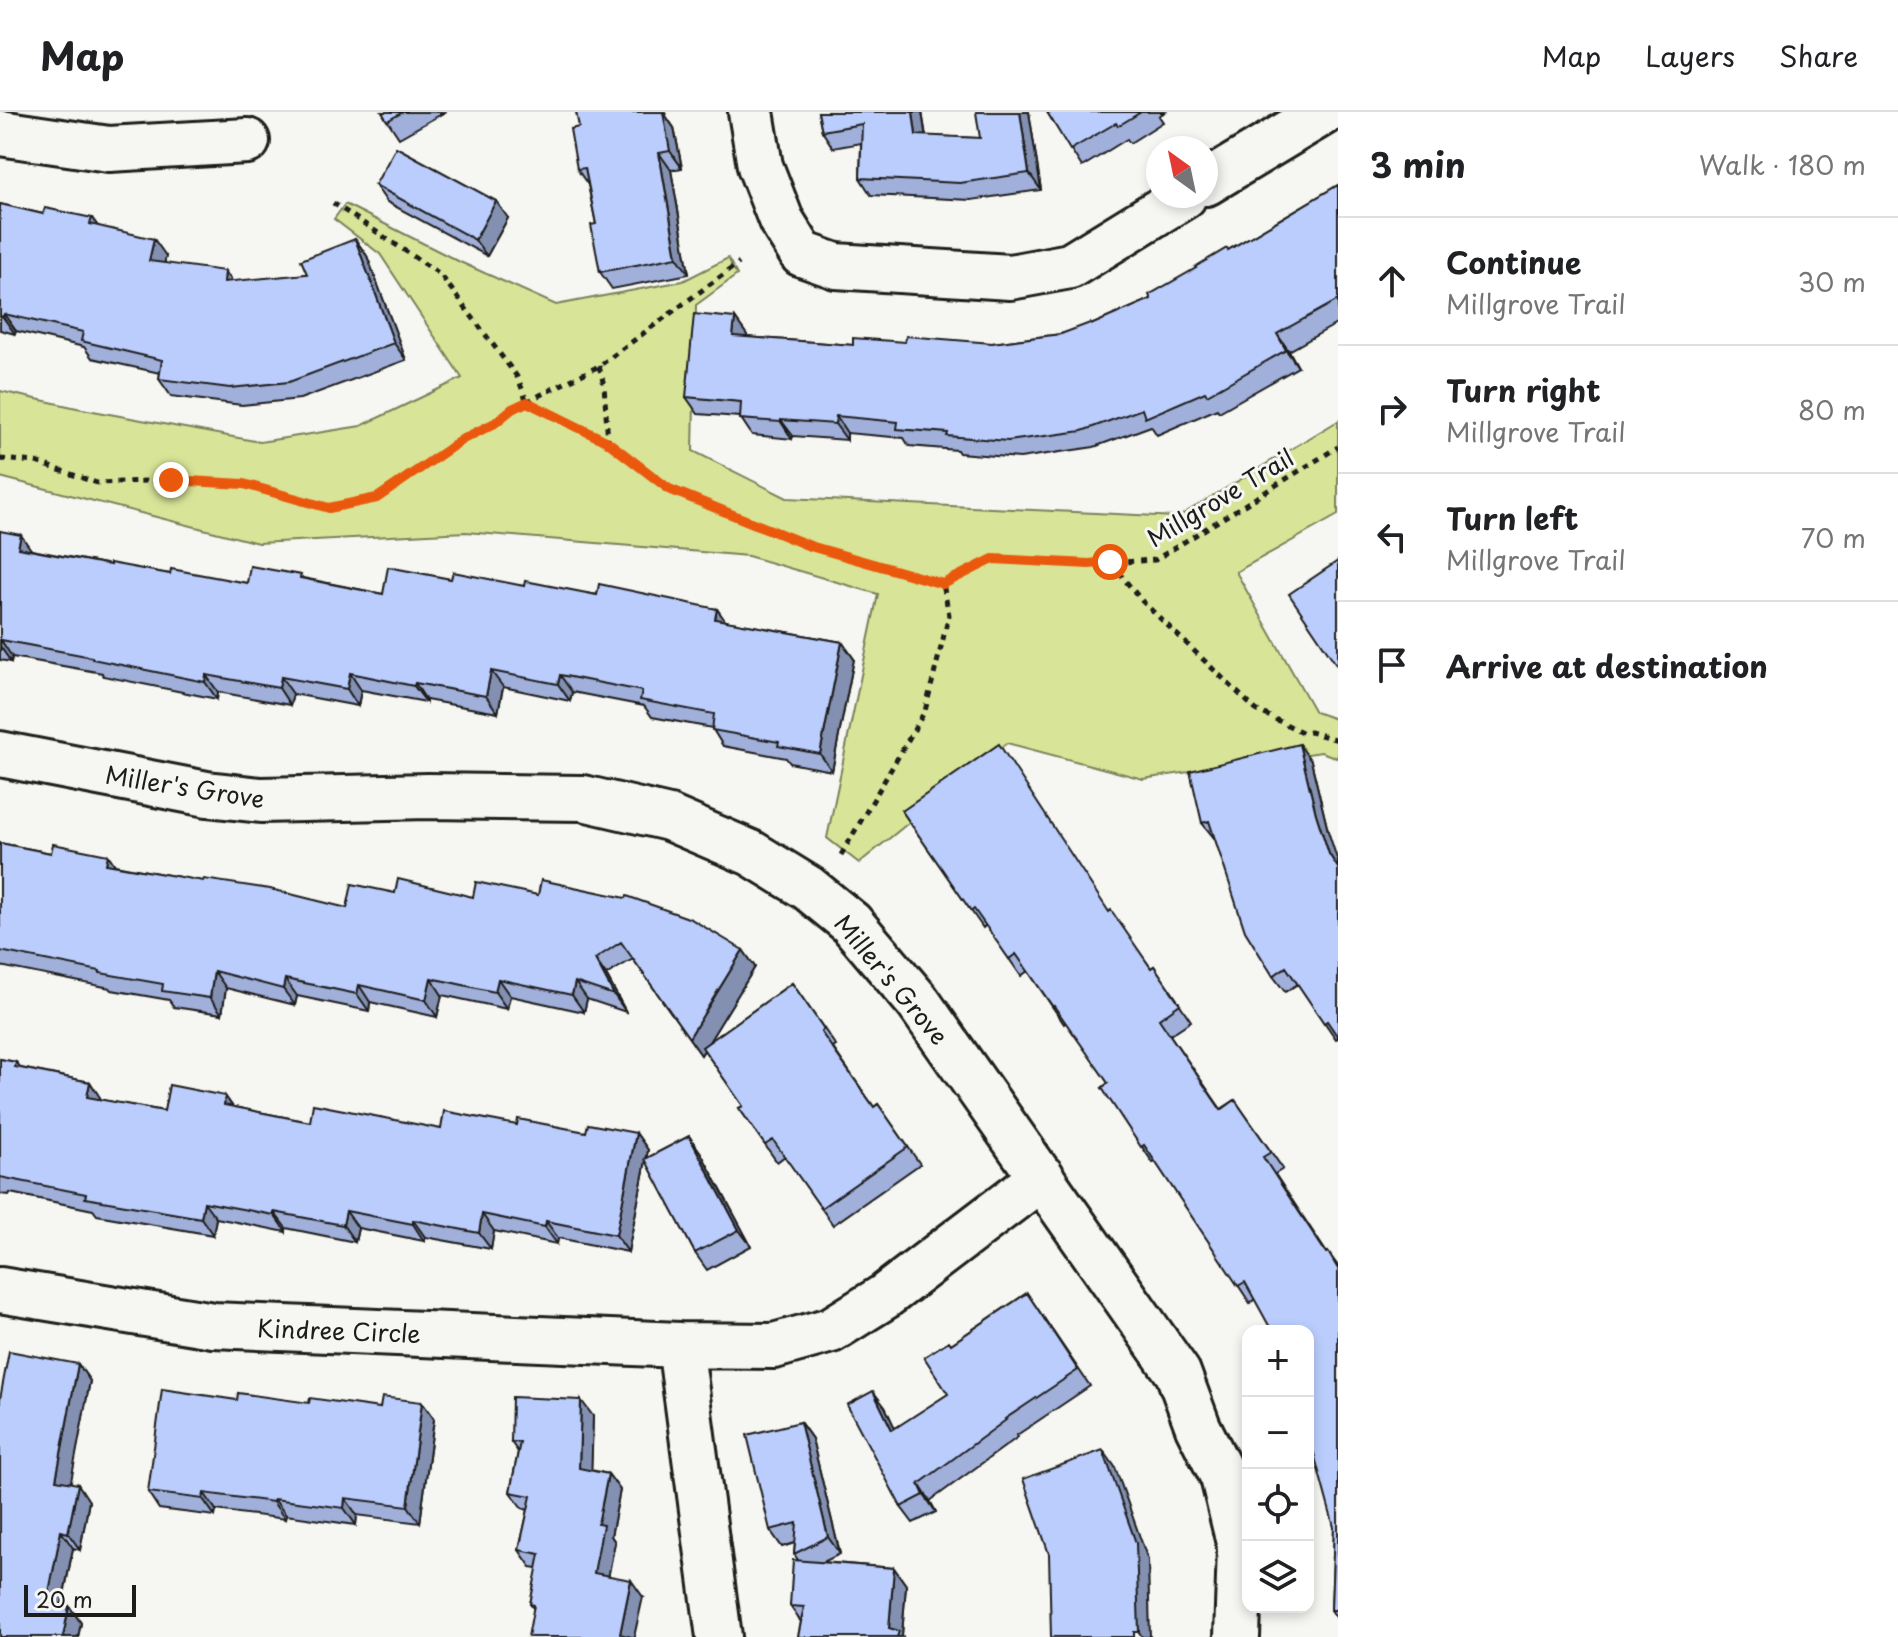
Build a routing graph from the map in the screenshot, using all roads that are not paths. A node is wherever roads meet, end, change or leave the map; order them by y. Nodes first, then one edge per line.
1 (751, 112) edge
2 (1324, 112) edge
3 (0, 133) edge
4 (247, 141) dead end
5 (1218, 176) edge
6 (1164, 208) edge
7 (0, 754) edge
8 (1042, 1177) junction
9 (0, 1290) edge
10 (680, 1345) junction
11 (719, 1637) edge
12 (1237, 1637) edge

1 - 6 street
2 - 5 street
3 - 4 street
7 - 8 street, Miller's Grove
8 - 10 street, Kindree Circle
8 - 12 street, Miller's Grove
9 - 10 street, Kindree Circle
10 - 11 street

